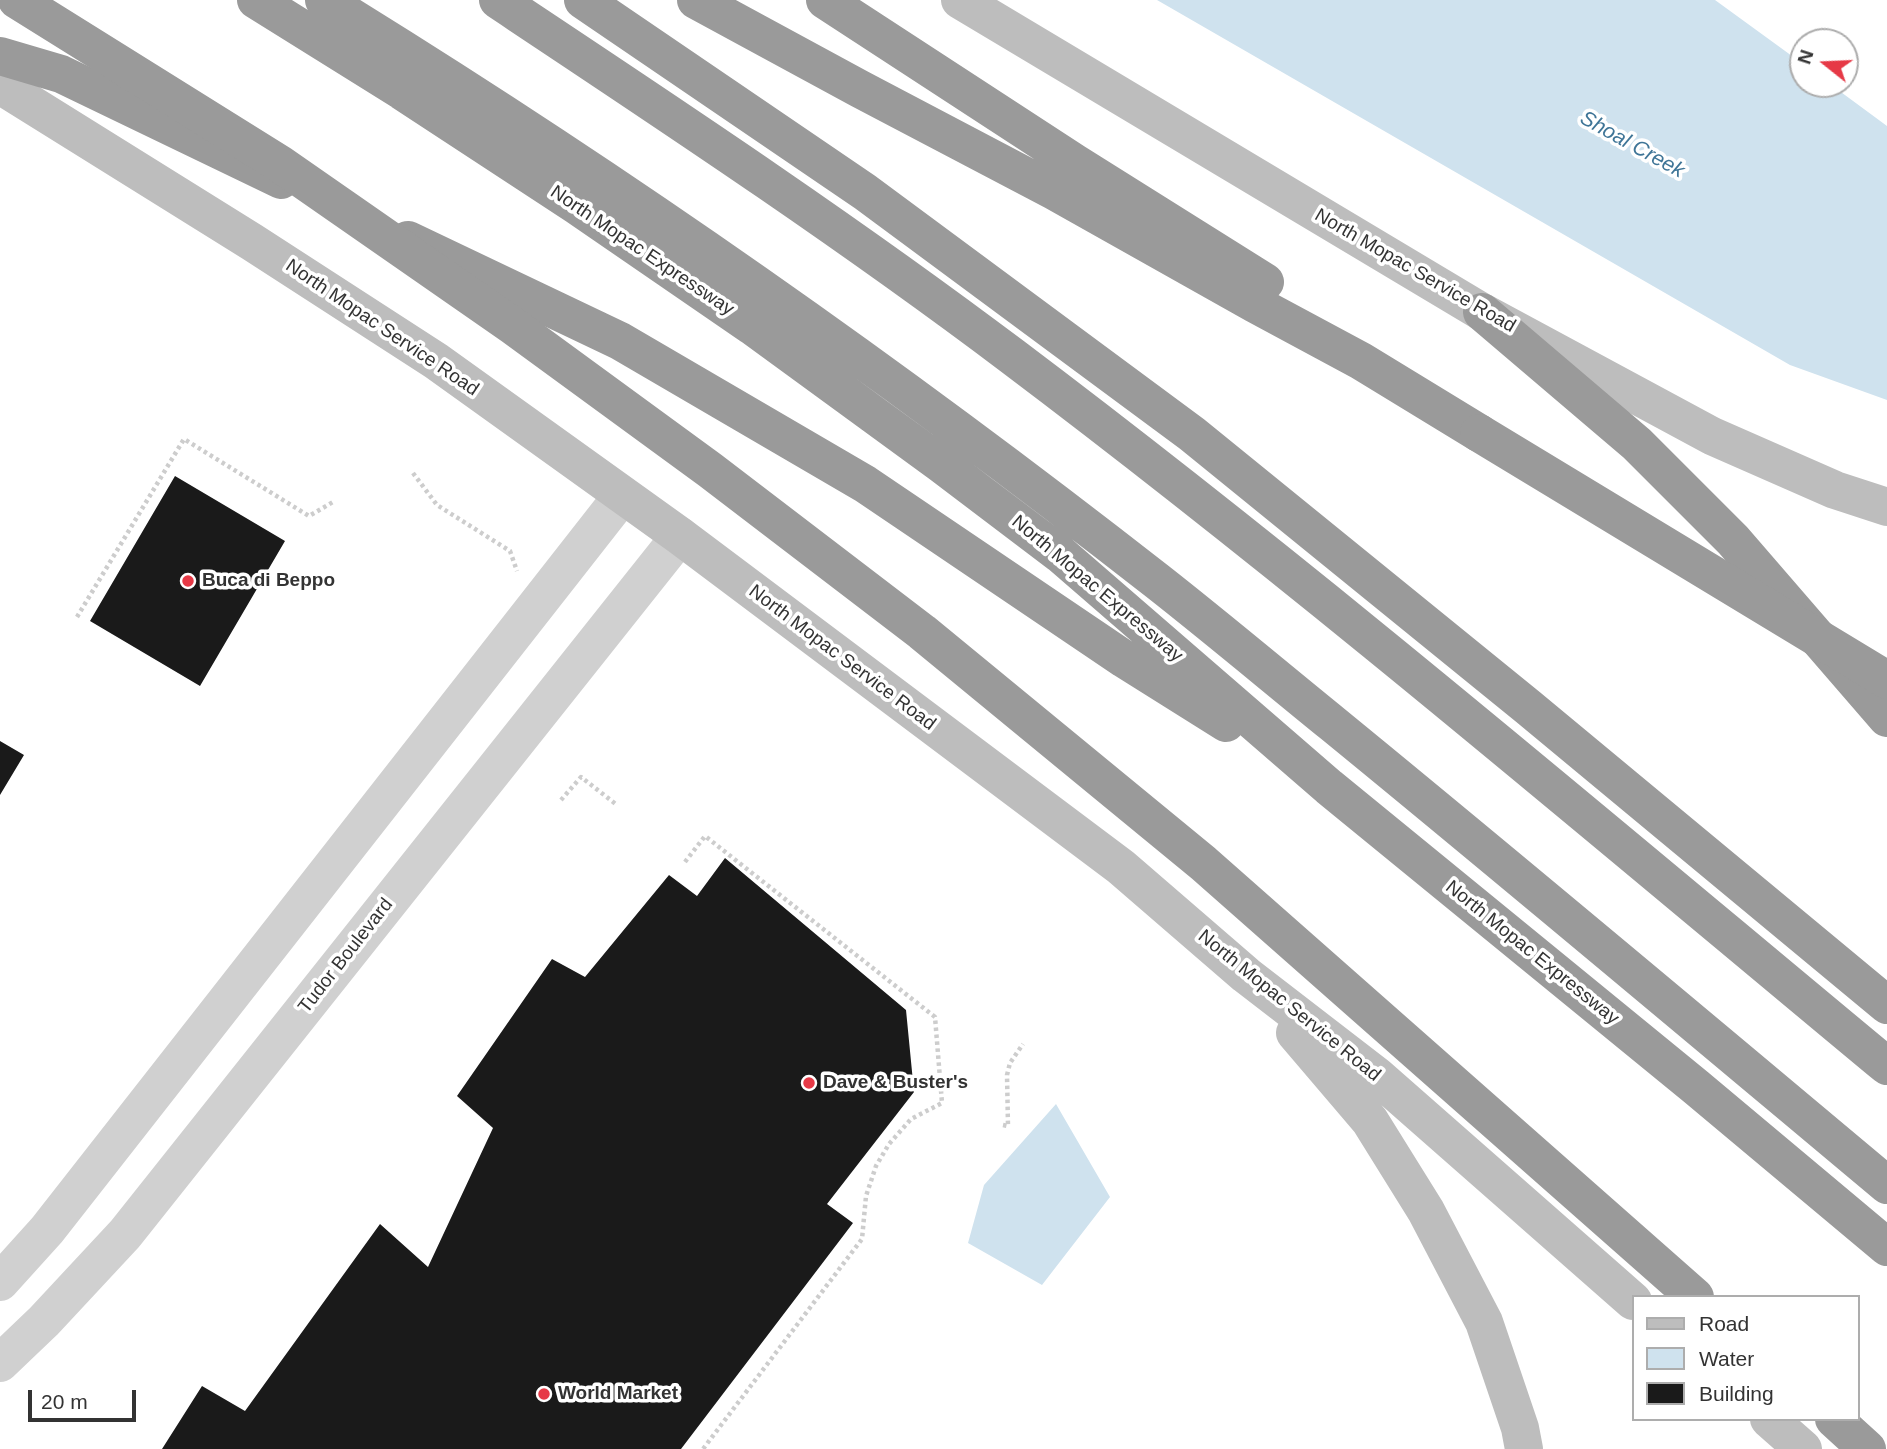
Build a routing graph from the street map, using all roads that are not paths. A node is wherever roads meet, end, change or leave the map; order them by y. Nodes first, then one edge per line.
1 (17, 0) edge
2 (256, 0) edge
3 (324, 0) edge
4 (498, 0) edge
5 (583, 0) edge
6 (696, 0) edge
7 (825, 0) edge
8 (960, 0) edge
9 (0, 56) edge
10 (0, 85) edge
11 (1482, 312) junction
12 (1361, 361) junction
13 (622, 496) junction
14 (1887, 507) edge
15 (680, 536) junction
16 (1887, 680) edge
17 (1887, 718) edge
18 (1329, 787) junction
19 (1247, 975) junction
20 (1887, 1006) edge
21 (1887, 1066) edge
22 (1887, 1185) edge
23 (1887, 1247) edge
24 (1, 1281) edge
25 (1693, 1295) edge
26 (1632, 1300) edge
27 (44, 1321) junction
28 (0, 1363) edge
29 (1771, 1421) edge
30 (1836, 1421) edge
31 (1524, 1449) edge
32 (1803, 1449) edge
33 (1867, 1449) edge

1 - 25 highway, bridge
2 - 18 highway, North Mopac Expressway
3 - 22 highway
4 - 21 highway
5 - 20 highway
6 - 12 highway
7 - 12 highway
8 - 11 main road, North Mopac Service Road
9 - 18 highway
10 - 13 main road, North Mopac Service Road
11 - 14 main road, North Mopac Service Road
11 - 17 highway
12 - 16 highway, bridge
13 - 15 main road, North Mopac Service Road
13 - 24 street
15 - 19 main road, North Mopac Service Road
15 - 27 street, Tudor Boulevard
18 - 23 highway, North Mopac Expressway
19 - 26 main road, North Mopac Service Road
19 - 31 main road
24 - 27 street
27 - 28 street, Tudor Boulevard
29 - 32 main road
30 - 33 highway

